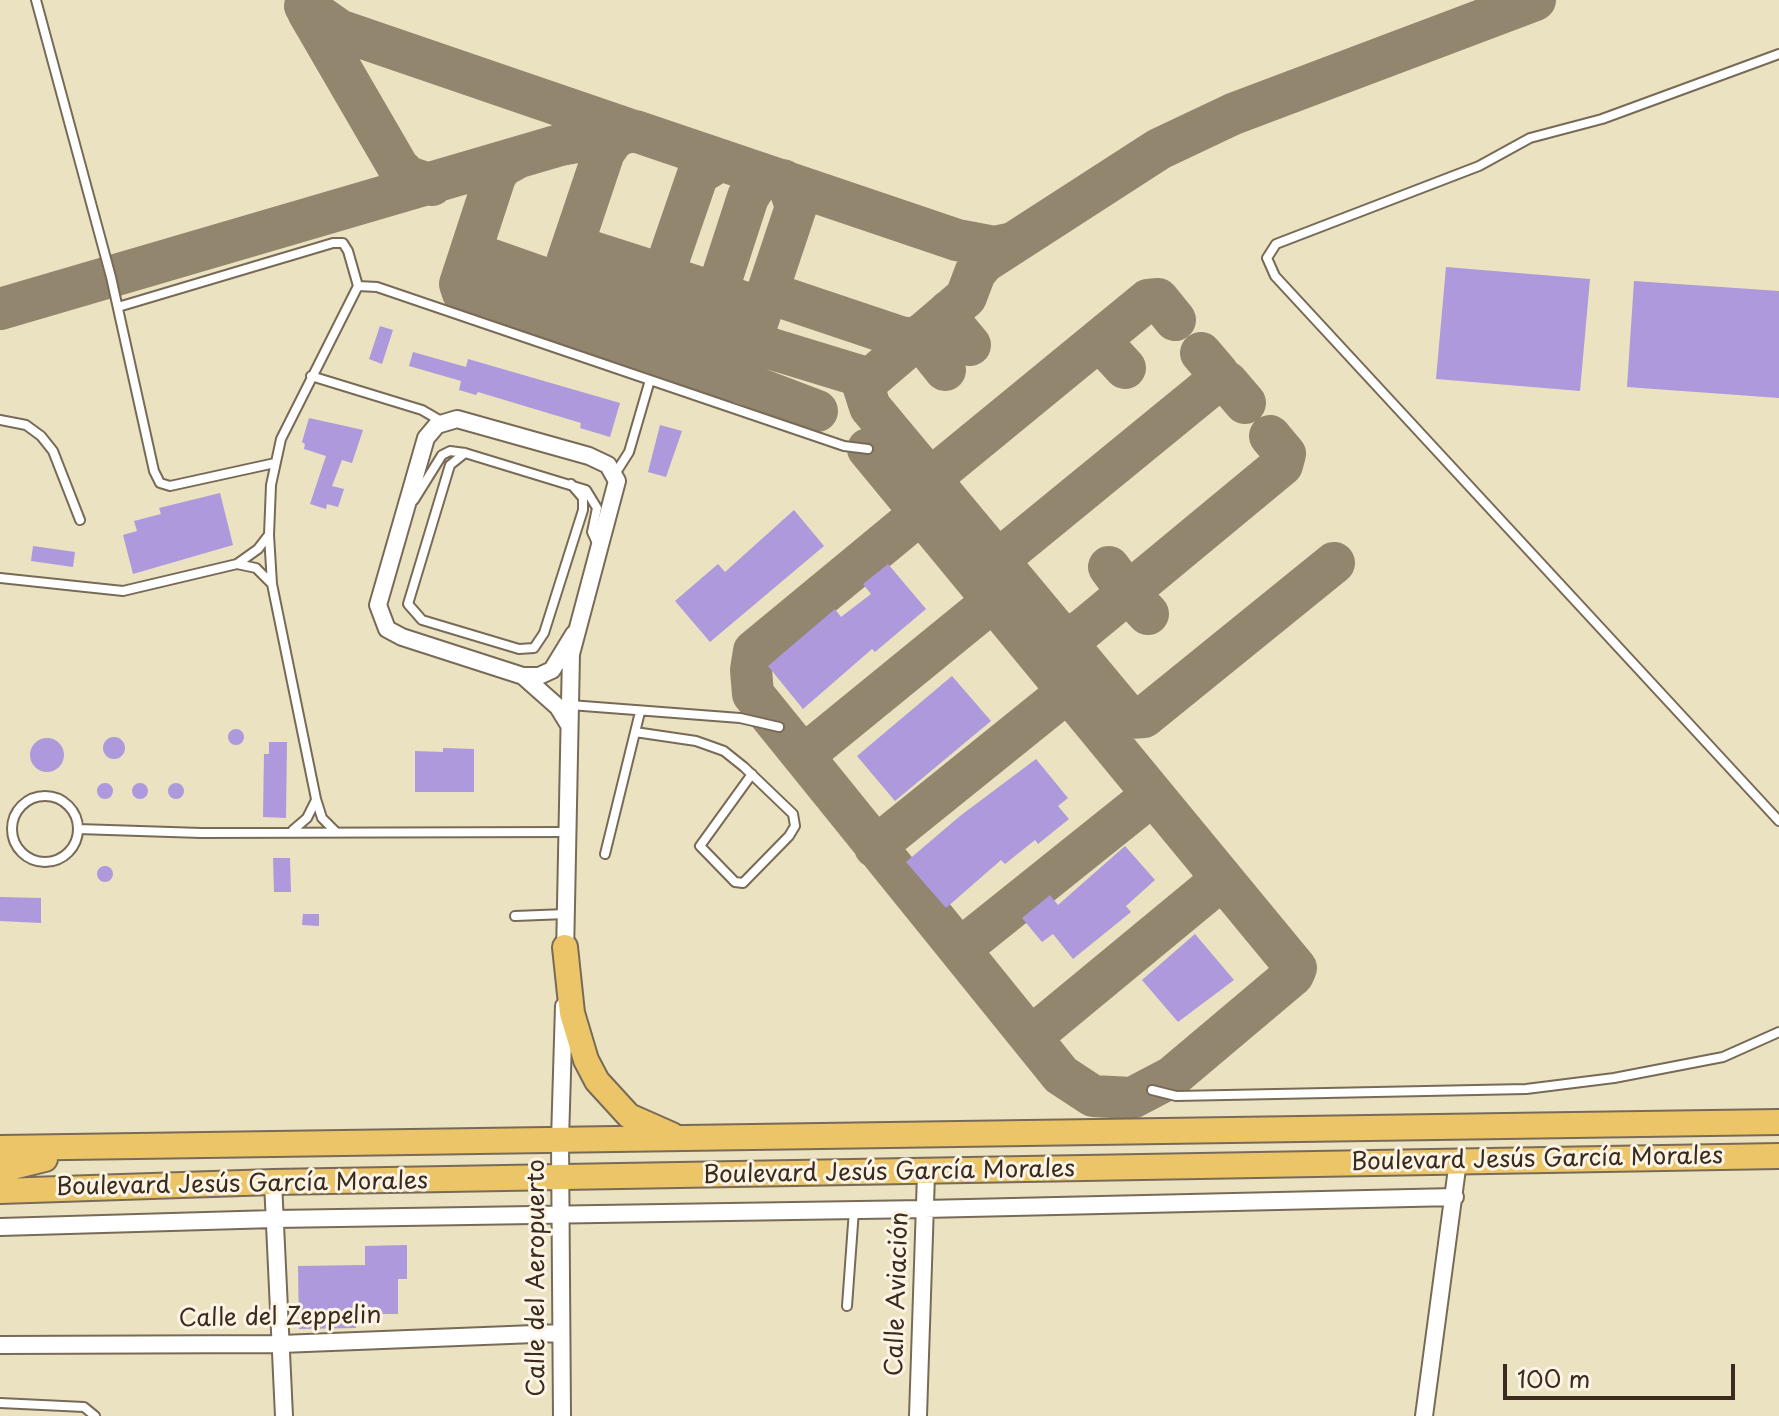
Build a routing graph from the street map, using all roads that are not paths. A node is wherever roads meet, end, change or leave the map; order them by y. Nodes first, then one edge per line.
1 (36, 0) edge
2 (1779, 54) edge
3 (358, 286) junction
4 (118, 307) junction
5 (311, 376) junction
6 (650, 380) junction
7 (0, 420) edge
8 (442, 422) junction
9 (868, 449) dead end
10 (465, 453) junction
11 (275, 463) junction
12 (615, 474) junction
13 (571, 484) junction
14 (404, 514) junction
15 (80, 520) dead end
16 (269, 535) junction
17 (599, 548) junction
18 (237, 564) junction
19 (0, 578) edge
20 (272, 584) junction
21 (574, 634) junction
22 (523, 676) junction
23 (564, 706) junction
24 (640, 712) junction
25 (779, 727) dead end
26 (635, 732) junction
27 (752, 774) junction
28 (316, 799) junction
29 (1779, 821) edge
30 (78, 829) junction
31 (292, 830) junction
32 (335, 831) junction
33 (567, 832) junction
34 (605, 854) dead end
35 (566, 914) junction
36 (515, 916) dead end
37 (565, 947) junction
38 (1779, 1032) edge
39 (1152, 1090) dead end
40 (1779, 1122) edge
41 (1633, 1123) junction
42 (1551, 1124) junction
43 (1013, 1135) junction
44 (560, 1140) junction
45 (702, 1140) junction
46 (1, 1153) edge
47 (1779, 1156) edge
48 (1632, 1158) junction
49 (1550, 1160) junction
50 (1458, 1161) junction
51 (926, 1174) junction
52 (561, 1178) junction
53 (273, 1182) junction
54 (0, 1191) edge
55 (1455, 1197) junction
56 (924, 1209) junction
57 (854, 1210) junction
58 (560, 1213) junction
59 (274, 1219) junction
60 (0, 1227) edge
61 (847, 1306) dead end
62 (560, 1333) junction
63 (281, 1344) junction
64 (0, 1345) edge
65 (0, 1403) edge
66 (95, 1416) edge
67 (284, 1416) edge
68 (562, 1416) edge
69 (918, 1416) edge
70 (1424, 1416) edge

1 - 4 lane
2 - 29 lane
3 - 4 lane
3 - 5 lane
3 - 6 lane
4 - 11 lane
5 - 8 lane
5 - 11 lane
6 - 9 lane
6 - 12 lane
7 - 15 lane
8 - 12 street
8 - 14 street
10 - 13 lane
10 - 13 lane
10 - 14 lane
11 - 16 lane
12 - 17 street
13 - 17 lane
14 - 22 street
16 - 18 lane
16 - 20 lane
17 - 21 street
18 - 19 lane
18 - 20 lane
20 - 28 lane
21 - 22 street
21 - 23 street
22 - 23 street
23 - 24 lane
23 - 33 street, Calle del Aeropuerto
24 - 25 lane
24 - 26 lane
26 - 27 lane
26 - 34 lane
27 - 27 lane
28 - 31 lane
28 - 32 lane
30 - 30 lane
30 - 31 lane
31 - 32 lane
32 - 33 lane
33 - 35 street, Calle del Aeropuerto
35 - 36 lane
35 - 37 street, Calle del Aeropuerto
37 - 44 street, Calle del Aeropuerto
37 - 45 main road
38 - 39 lane
40 - 41 main road, Boulevard Jesús García Morales
41 - 42 main road, Boulevard Jesús García Morales
41 - 48 main road
42 - 43 main road, Boulevard Jesús García Morales
42 - 49 main road
43 - 45 main road, Boulevard Jesús García Morales
43 - 51 main road
44 - 45 main road, Boulevard Jesús García Morales
44 - 46 main road, Boulevard Jesús García Morales
44 - 52 street, Calle del Aeropuerto
47 - 48 main road, Boulevard Jesús García Morales
48 - 49 main road, Boulevard Jesús García Morales
49 - 50 main road, Boulevard Jesús García Morales
50 - 51 main road, Boulevard Jesús García Morales
50 - 55 street
51 - 52 main road, Boulevard Jesús García Morales
51 - 56 street, Calle Aviación
52 - 53 main road, Boulevard Jesús García Morales
52 - 58 street, Calle del Aeropuerto
53 - 54 main road, Boulevard Jesús García Morales
53 - 59 street
55 - 56 street
55 - 70 street
56 - 57 street
56 - 69 street, Calle Aviación
57 - 58 street
57 - 61 lane
58 - 59 street
58 - 62 street, Calle del Aeropuerto
59 - 60 street
59 - 63 street
62 - 63 street, Calle del Zeppelin
62 - 68 street, Calle del Aeropuerto
63 - 64 street, Calle del Zeppelin
63 - 67 street
65 - 66 lane

